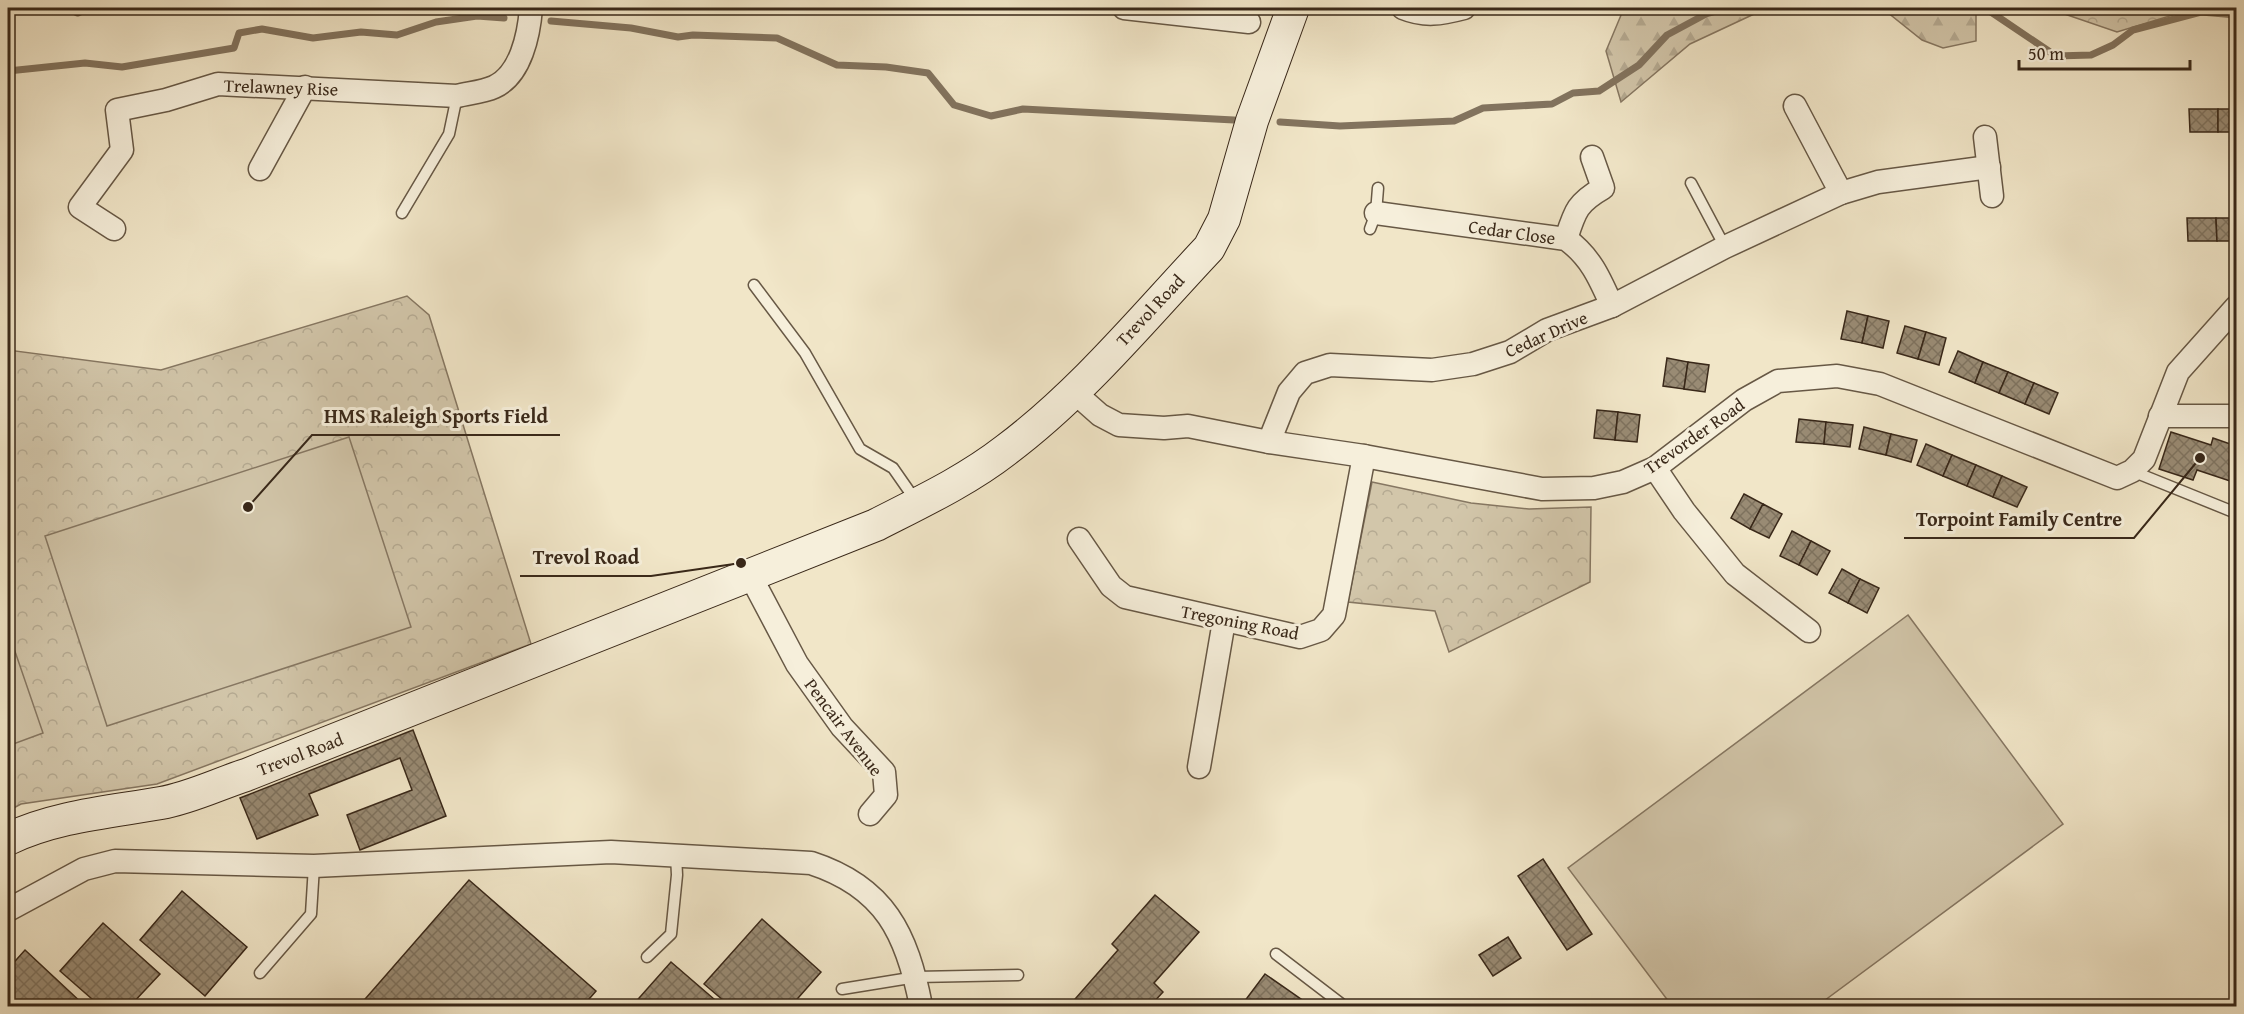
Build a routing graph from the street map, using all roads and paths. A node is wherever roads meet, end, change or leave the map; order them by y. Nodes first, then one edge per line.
1 (531, 8) edge
2 (1124, 8) edge
3 (1293, 8) edge
4 (1403, 8) edge
5 (1464, 8) edge
6 (1249, 22) dead end
7 (305, 87) junction
8 (457, 96) junction
9 (1795, 106) dead end
10 (1985, 137) dead end
11 (1592, 157) dead end
12 (1989, 167) junction
13 (260, 169) dead end
14 (1690, 183) dead end
15 (1378, 188) dead end
16 (1841, 193) junction
17 (1992, 196) dead end
18 (402, 213) dead end
19 (1373, 221) joint
20 (114, 229) dead end
21 (1566, 239) junction
22 (1725, 247) junction
23 (754, 285) dead end
24 (1612, 306) junction
25 (2236, 307) edge
26 (1074, 392) junction
27 (2160, 416) junction
28 (2236, 416) edge
29 (1269, 442) junction
30 (1364, 456) junction
31 (1655, 468) junction
32 (2132, 471) junction
33 (918, 504) junction
34 (2236, 513) edge
35 (1079, 539) dead end
36 (750, 575) junction
37 (1224, 621) junction
38 (1809, 631) dead end
39 (1199, 768) dead end
40 (870, 814) dead end
41 (8, 839) edge
42 (676, 855) junction
43 (314, 866) junction
44 (8, 910) edge
45 (1276, 954) dead end
46 (647, 957) dead end
47 (260, 973) dead end
48 (1018, 975) dead end
49 (915, 977) junction
50 (842, 989) dead end
51 (921, 1006) edge
52 (1344, 1006) edge

1 - 8 street, Trelawney Rise
2 - 6 street
3 - 26 street, Trevol Road
4 - 5 street
7 - 8 street, Trelawney Rise
7 - 13 street
7 - 20 street, Trelawney Rise
8 - 18 lane
9 - 16 street
10 - 12 street
11 - 21 street
12 - 16 street, Cedar Drive
12 - 17 street
14 - 22 lane
15 - 19 lane
16 - 22 street, Cedar Drive
19 - 21 street, Cedar Close
21 - 24 street, Cedar Close
22 - 24 street, Cedar Drive
23 - 33 lane
24 - 29 street, Cedar Drive
25 - 27 street
26 - 29 street, Trevorder Road
26 - 33 street, Trevol Road
27 - 28 street
27 - 32 street
29 - 30 street, Trevorder Road
30 - 31 street, Trevorder Road
30 - 37 street, Tregoning Road
31 - 32 street, Trevorder Road
31 - 38 street
32 - 34 lane
33 - 36 street, Trevol Road
35 - 37 street, Tregoning Road
36 - 40 street, Pencair Avenue
36 - 41 street, Trevol Road
37 - 39 street
42 - 43 street
42 - 46 lane
42 - 49 street
43 - 44 street
43 - 47 lane
45 - 52 lane
48 - 49 lane
49 - 50 lane
49 - 51 street

